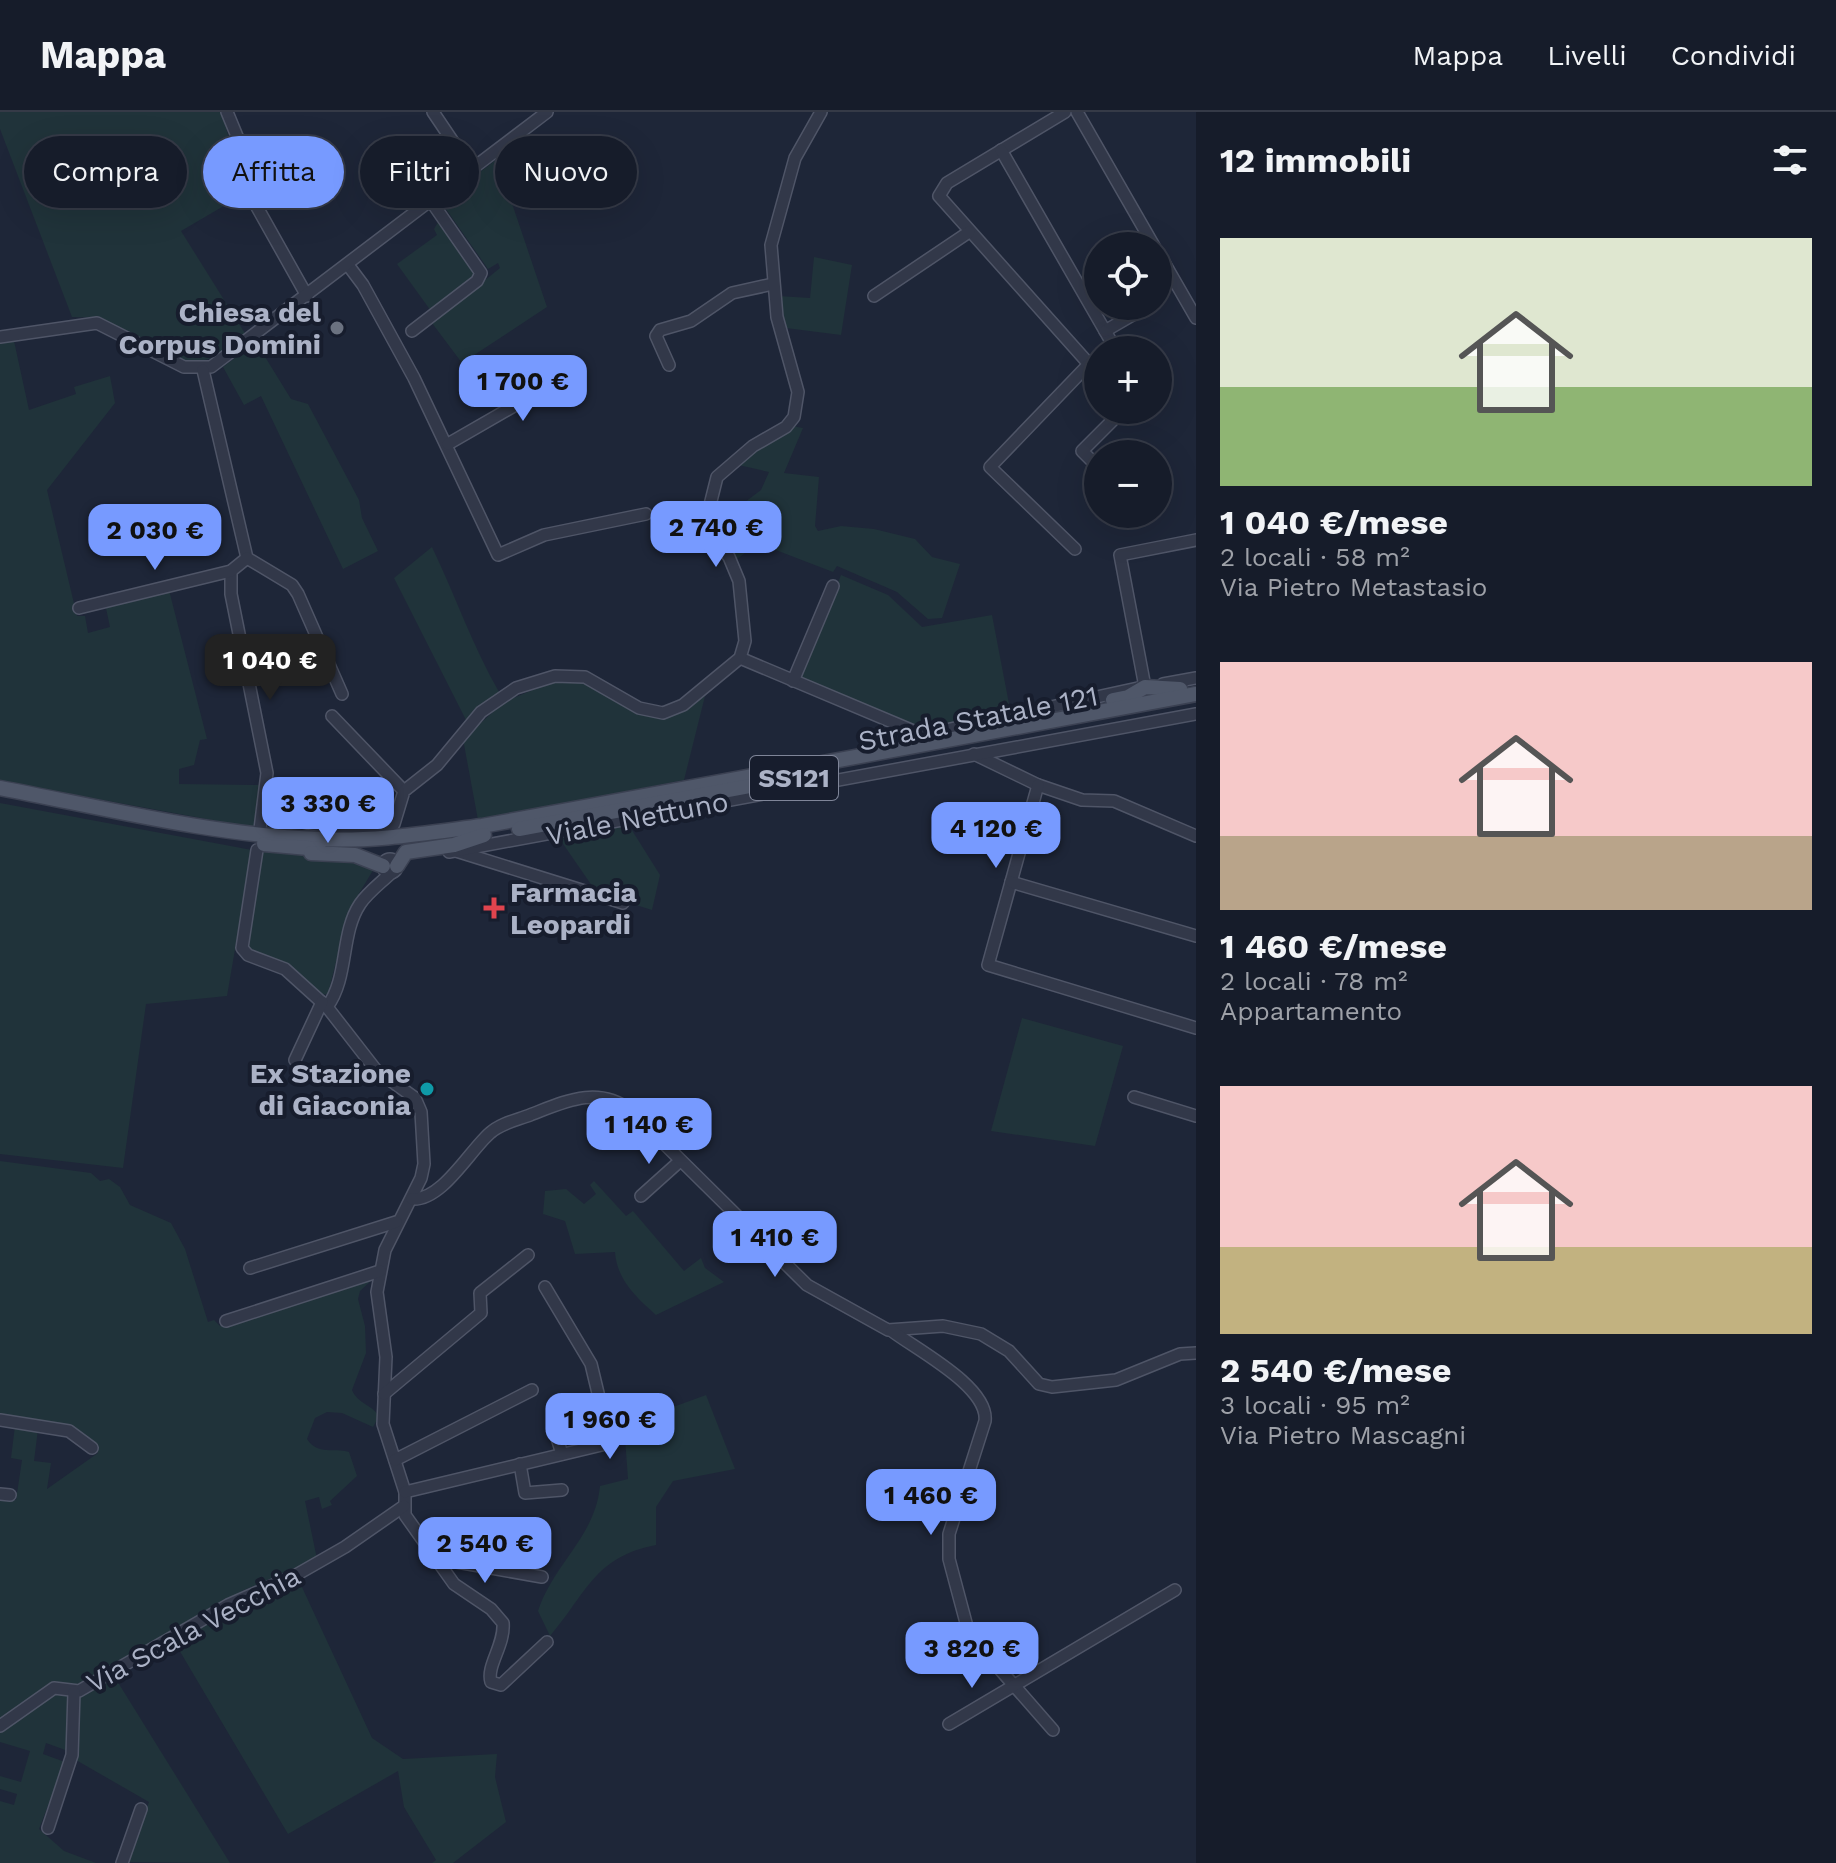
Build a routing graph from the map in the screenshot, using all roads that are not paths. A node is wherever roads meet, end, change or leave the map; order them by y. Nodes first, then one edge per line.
1 (227, 112) edge
2 (433, 112) edge
3 (821, 112) edge
4 (1065, 112) edge
5 (1077, 112) edge
6 (543, 113) edge
7 (449, 136) edge
8 (1001, 150) junction
9 (479, 164) edge
10 (422, 208) edge
11 (436, 208) edge
12 (969, 232) junction
13 (1146, 232) edge
14 (348, 265) junction
15 (1172, 276) edge
16 (773, 284) junction
17 (1084, 286) edge
18 (307, 296) junction
19 (874, 296) dead end
20 (1196, 318) edge
21 (1101, 320) edge
22 (1124, 320) edge
23 (412, 331) dead end
24 (1105, 331) junction
25 (1108, 336) edge
26 (0, 337) edge
27 (1084, 354) edge
28 (669, 365) dead end
29 (578, 369) dead end
30 (203, 370) junction
31 (1084, 375) edge
32 (1109, 424) edge
33 (1093, 440) edge
34 (448, 444) junction
35 (646, 514) dead end
36 (1196, 540) edge
37 (1075, 549) dead end
38 (247, 558) junction
39 (231, 571) junction
40 (833, 586) dead end
41 (79, 608) dead end
42 (740, 658) junction
43 (1196, 678) edge
44 (793, 681) junction
45 (1145, 687) junction
46 (1196, 687) edge
47 (342, 694) dead end
48 (1196, 694) edge
49 (1196, 703) edge
50 (1196, 714) edge
51 (332, 716) dead end
52 (1016, 727) junction
53 (974, 754) junction
54 (1038, 785) junction
55 (0, 788) edge
56 (404, 791) junction
57 (0, 798) edge
58 (263, 812) junction
59 (260, 829) dead end
60 (1196, 836) edge
61 (257, 850) dead end
62 (456, 851) junction
63 (394, 857) junction
64 (1011, 882) junction
65 (623, 903) dead end
66 (1196, 936) edge
67 (325, 1004) junction
68 (1196, 1028) edge
69 (295, 1060) dead end
70 (1134, 1097) dead end
71 (1196, 1116) edge
72 (680, 1161) junction
73 (641, 1196) dead end
74 (412, 1199) junction
75 (396, 1222) junction
76 (528, 1255) dead end
77 (250, 1268) dead end
78 (380, 1271) junction
79 (545, 1287) dead end
80 (226, 1321) dead end
81 (892, 1330) junction
82 (1196, 1353) edge
83 (532, 1390) dead end
84 (384, 1394) junction
85 (0, 1420) edge
86 (553, 1425) dead end
87 (92, 1448) dead end
88 (562, 1454) junction
89 (395, 1460) junction
90 (520, 1464) junction
91 (562, 1490) dead end
92 (405, 1492) junction
93 (404, 1506) junction
94 (434, 1558) junction
95 (542, 1577) dead end
96 (1175, 1590) dead end
97 (547, 1642) dead end
98 (1013, 1685) junction
99 (74, 1692) junction
100 (949, 1724) dead end
101 (0, 1726) edge
102 (1053, 1730) dead end
103 (141, 1809) dead end
104 (48, 1828) dead end
105 (122, 1863) edge

1 - 18 street
2 - 7 street
3 - 16 street
4 - 8 street
5 - 13 street
6 - 9 street
8 - 12 street
8 - 17 street
10 - 14 street
11 - 23 street
12 - 19 street
12 - 27 street
14 - 18 street
14 - 34 street
15 - 20 street
16 - 28 street
16 - 42 street
18 - 30 street
21 - 24 street
22 - 24 street
24 - 25 street
26 - 30 street
29 - 34 street
30 - 38 street
31 - 37 street
32 - 33 street
34 - 35 street
36 - 45 street
38 - 39 street
38 - 47 street
39 - 41 street
39 - 58 street
40 - 44 street
42 - 44 street
42 - 56 street
43 - 45 street
44 - 45 street
45 - 46 main road
45 - 52 main road
48 - 52 main road, Strada Statale 121 / SS121
49 - 63 main road, Strada Statale 121 / SS121
50 - 53 street, Viale Nettuno
51 - 56 street
52 - 63 main road, Strada Statale 121 / SS121
53 - 54 street
53 - 62 street, Viale Nettuno
54 - 60 street
54 - 64 street
55 - 63 main road, SS121
56 - 63 street
57 - 63 main road, SS121
58 - 59 street
58 - 63 street
61 - 67 street
62 - 63 street, Viale Nettuno
62 - 65 street
63 - 67 street
64 - 66 street
64 - 68 street
67 - 69 street
67 - 74 street
70 - 71 street
72 - 73 street
72 - 74 street
72 - 81 street
74 - 75 street
75 - 77 street
75 - 78 street
76 - 84 street
78 - 80 street
78 - 84 street
79 - 88 street
81 - 82 street
81 - 98 street
83 - 89 street
84 - 89 street
85 - 87 street
86 - 88 street
88 - 90 street
89 - 92 street
90 - 91 street
90 - 92 street
92 - 93 street
93 - 94 street
93 - 99 street, Via Scala Vecchia
94 - 95 street
94 - 97 street
96 - 98 street
98 - 100 street
98 - 102 street
99 - 101 street, Via Scala Vecchia
99 - 104 street
103 - 105 street

